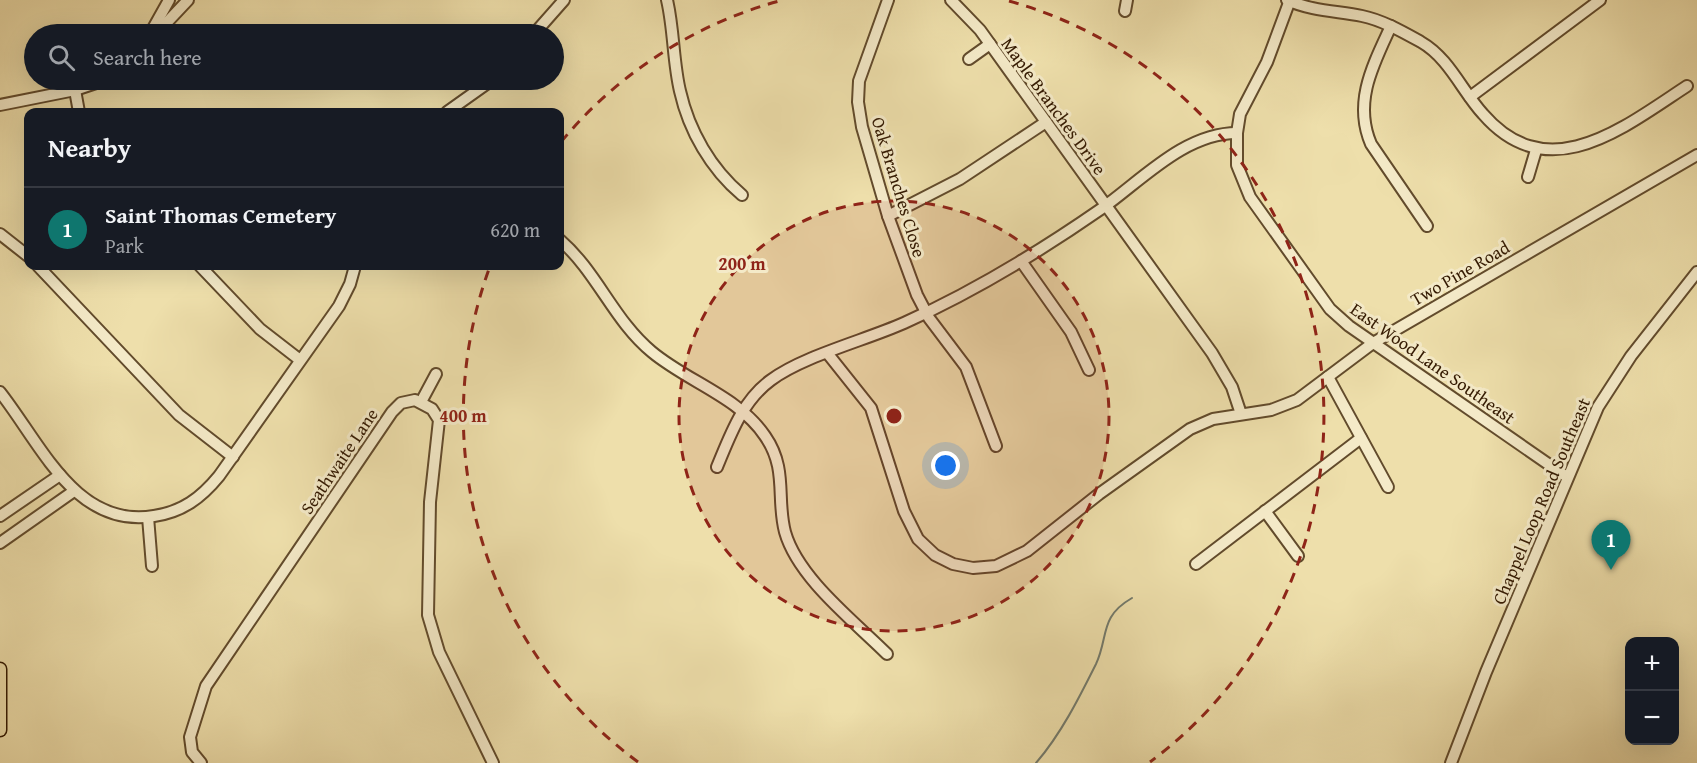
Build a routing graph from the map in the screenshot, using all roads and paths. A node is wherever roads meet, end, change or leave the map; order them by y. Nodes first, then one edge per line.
1 (170, 0) edge
2 (188, 0) edge
3 (564, 0) edge
4 (668, 0) edge
5 (888, 0) edge
6 (951, 0) edge
7 (1289, 0) edge
8 (1600, 0) edge
9 (156, 24) edge
10 (165, 24) edge
11 (543, 24) edge
12 (1391, 26) junction
13 (990, 44) junction
14 (969, 59) dead end
15 (1687, 86) dead end
16 (75, 90) joint
17 (478, 90) edge
18 (1470, 97) junction
19 (0, 105) edge
20 (78, 108) edge
21 (453, 108) edge
22 (1046, 122) junction
23 (1237, 133) junction
24 (1536, 150) junction
25 (1697, 155) edge
26 (1528, 177) dead end
27 (742, 195) dead end
28 (1106, 206) junction
29 (888, 216) junction
30 (1427, 226) dead end
31 (0, 234) edge
32 (564, 244) edge
33 (24, 253) edge
34 (1021, 261) junction
35 (42, 270) edge
36 (204, 270) edge
37 (354, 270) edge
38 (1697, 272) edge
39 (926, 312) junction
40 (1373, 343) junction
41 (828, 354) junction
42 (300, 360) junction
43 (1089, 370) dead end
44 (436, 374) dead end
45 (1328, 377) junction
46 (0, 392) edge
47 (421, 402) junction
48 (743, 410) junction
49 (1241, 414) junction
50 (1361, 438) junction
51 (996, 446) dead end
52 (233, 457) junction
53 (717, 467) dead end
54 (60, 475) junction
55 (1567, 477) junction
56 (1388, 487) dead end
57 (74, 491) junction
58 (1265, 511) junction
59 (0, 516) edge
60 (148, 518) junction
61 (0, 543) edge
62 (1298, 556) dead end
63 (1196, 564) dead end
64 (152, 566) dead end
65 (887, 654) dead end
66 (0, 669) edge
67 (0, 730) edge
68 (201, 763) edge
69 (493, 763) edge
70 (1451, 763) edge

1 - 9 street
2 - 10 street
3 - 11 street
4 - 27 street
5 - 29 street, Oak Branches Close
6 - 13 street, Maple Branches Drive
7 - 12 street
7 - 23 street, East Wood Lane Southeast
8 - 18 street
12 - 18 street
12 - 30 street
13 - 14 street
13 - 22 street, Maple Branches Drive
15 - 24 street
16 - 19 street
16 - 20 street
17 - 21 street
18 - 24 street
22 - 28 street, Maple Branches Drive
22 - 29 street
23 - 28 street
23 - 40 street, East Wood Lane Southeast
24 - 26 street
25 - 40 street, Two Pine Road
28 - 34 street
28 - 49 street, Maple Branches Drive
29 - 39 street, Oak Branches Close
31 - 33 street
32 - 48 street
34 - 39 street
34 - 43 street
35 - 52 street
36 - 42 street
37 - 42 street
38 - 55 street, Chappel Loop Road Southeast
39 - 41 street
39 - 51 street, Oak Branches Close
40 - 45 street, Two Pine Road
40 - 55 street, East Wood Lane Southeast
41 - 48 street
41 - 49 street, Two Pine Road
42 - 52 street
44 - 47 street
45 - 49 street, Two Pine Road
45 - 50 street
46 - 54 street
47 - 68 street, Seathwaite Lane
47 - 69 street
48 - 53 street
48 - 65 street
50 - 56 street
50 - 58 street
52 - 60 street
54 - 57 street
54 - 59 street
55 - 70 street, Chappel Loop Road Southeast
57 - 60 street
57 - 61 street
58 - 62 street
58 - 63 street
60 - 64 street
66 - 67 main road

